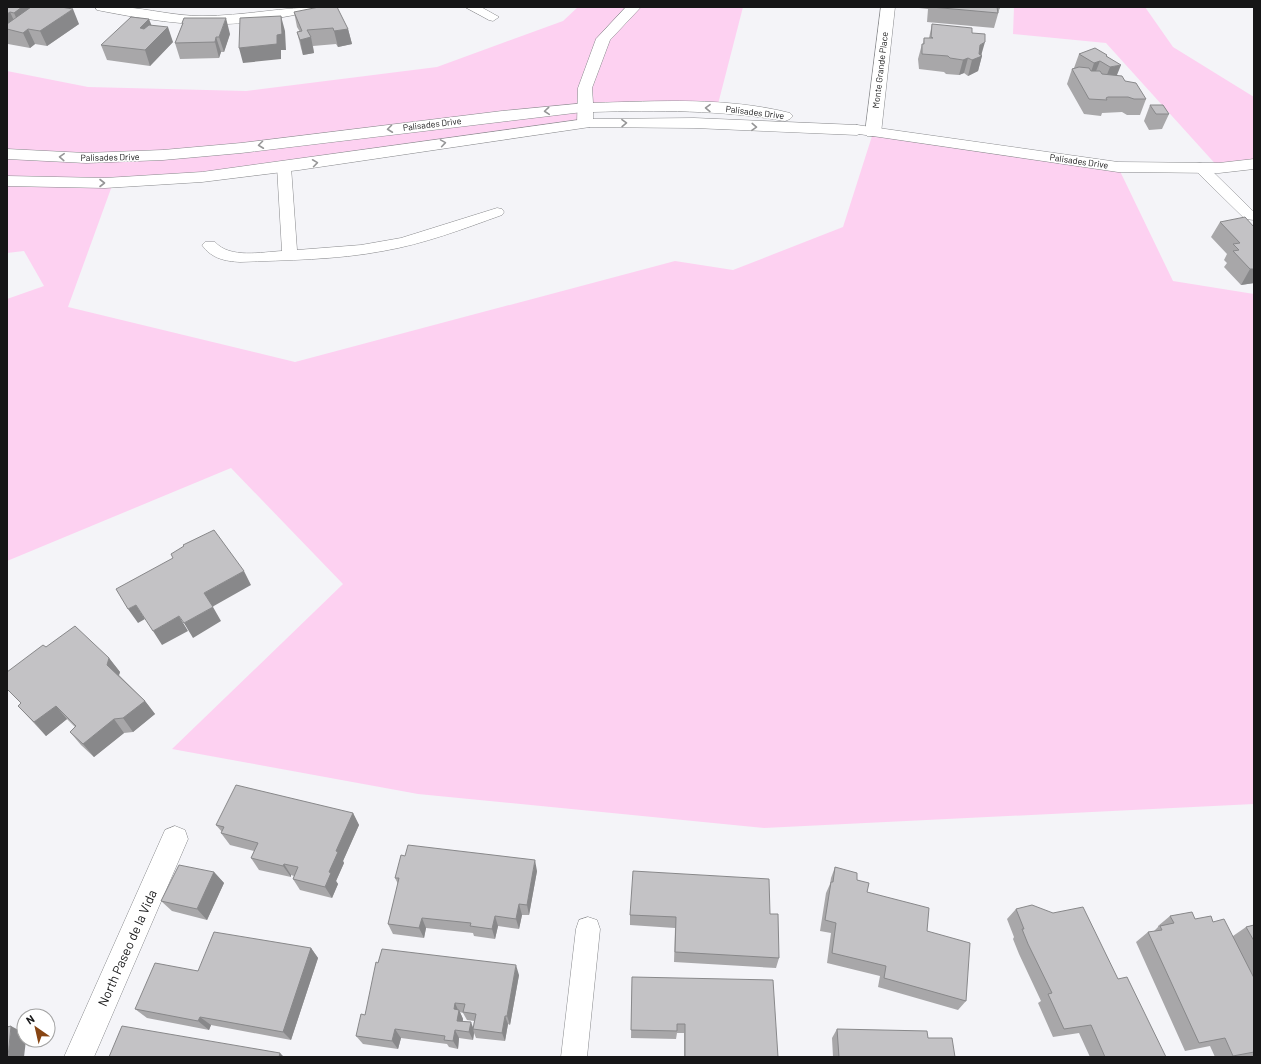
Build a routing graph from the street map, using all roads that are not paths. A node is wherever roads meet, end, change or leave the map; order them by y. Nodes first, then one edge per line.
1 (102, 7) edge
2 (317, 7) edge
3 (471, 7) edge
4 (634, 7) edge
5 (888, 7) edge
6 (493, 18) dead end
7 (586, 116) junction
8 (865, 131) junction
9 (7, 154) edge
10 (1254, 164) edge
11 (284, 167) junction
12 (1200, 167) junction
13 (7, 181) edge
14 (497, 212) dead end
15 (1254, 216) edge
16 (210, 245) dead end
17 (290, 255) junction
18 (175, 839) dead end
19 (588, 929) dead end
20 (79, 1057) edge
21 (574, 1057) edge

1 - 2 street
3 - 6 lane
4 - 7 street
5 - 8 street, Monte Grande Place
7 - 8 street, Palisades Drive
7 -> 9 street, Palisades Drive
11 -> 7 street, Palisades Drive
8 - 12 street, Palisades Drive
10 - 12 street, Palisades Drive
13 -> 11 street, Palisades Drive
11 - 17 lane
12 - 15 lane
14 - 17 lane
16 - 17 lane
18 - 20 street, North Paseo de la Vida
19 - 21 lane

